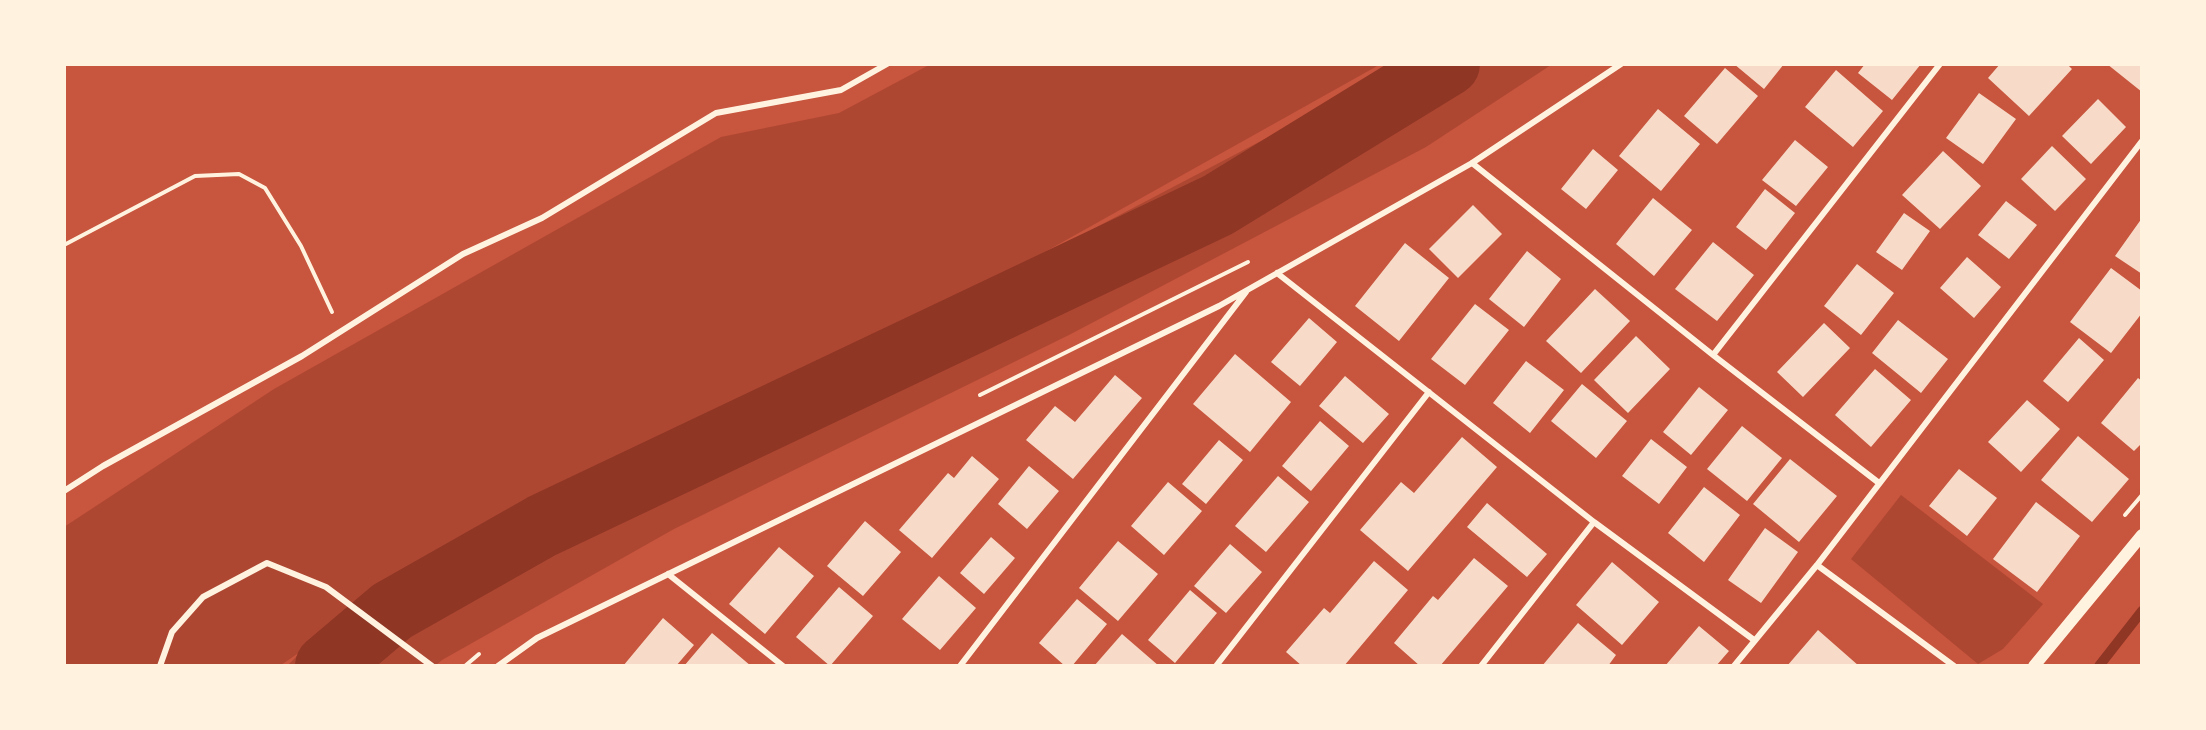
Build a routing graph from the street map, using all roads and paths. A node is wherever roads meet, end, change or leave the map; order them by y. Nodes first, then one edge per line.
1 (887, 64) edge
2 (1621, 64) edge
3 (1940, 64) edge
4 (2142, 141) edge
5 (1472, 163) junction
6 (64, 245) edge
7 (1249, 261) dead end
8 (1277, 273) junction
9 (1248, 289) junction
10 (341, 332) junction
11 (1713, 355) junction
12 (1429, 392) junction
13 (974, 398) dead end
14 (1879, 483) junction
15 (64, 492) edge
16 (1594, 522) junction
17 (2142, 535) edge
18 (1817, 565) junction
19 (668, 574) junction
20 (1754, 640) junction
21 (488, 647) dead end
22 (160, 666) edge
23 (432, 666) edge
24 (465, 666) edge
25 (498, 666) edge
26 (783, 666) edge
27 (960, 666) edge
28 (1216, 666) edge
29 (1481, 666) edge
30 (1734, 666) edge
31 (1954, 666) edge
32 (2034, 666) edge

1 - 10 street
2 - 5 street
3 - 11 street
4 - 14 street
5 - 8 street
5 - 11 street
6 - 10 path
7 - 13 path
8 - 9 street
8 - 12 street
9 - 19 street
9 - 27 street
10 - 15 street
11 - 14 street
12 - 16 street
12 - 28 street
14 - 18 street
16 - 20 street
16 - 29 street
17 - 32 main road
18 - 20 street
18 - 31 street
19 - 25 street
19 - 26 street
20 - 30 street
21 - 24 path
22 - 23 street

